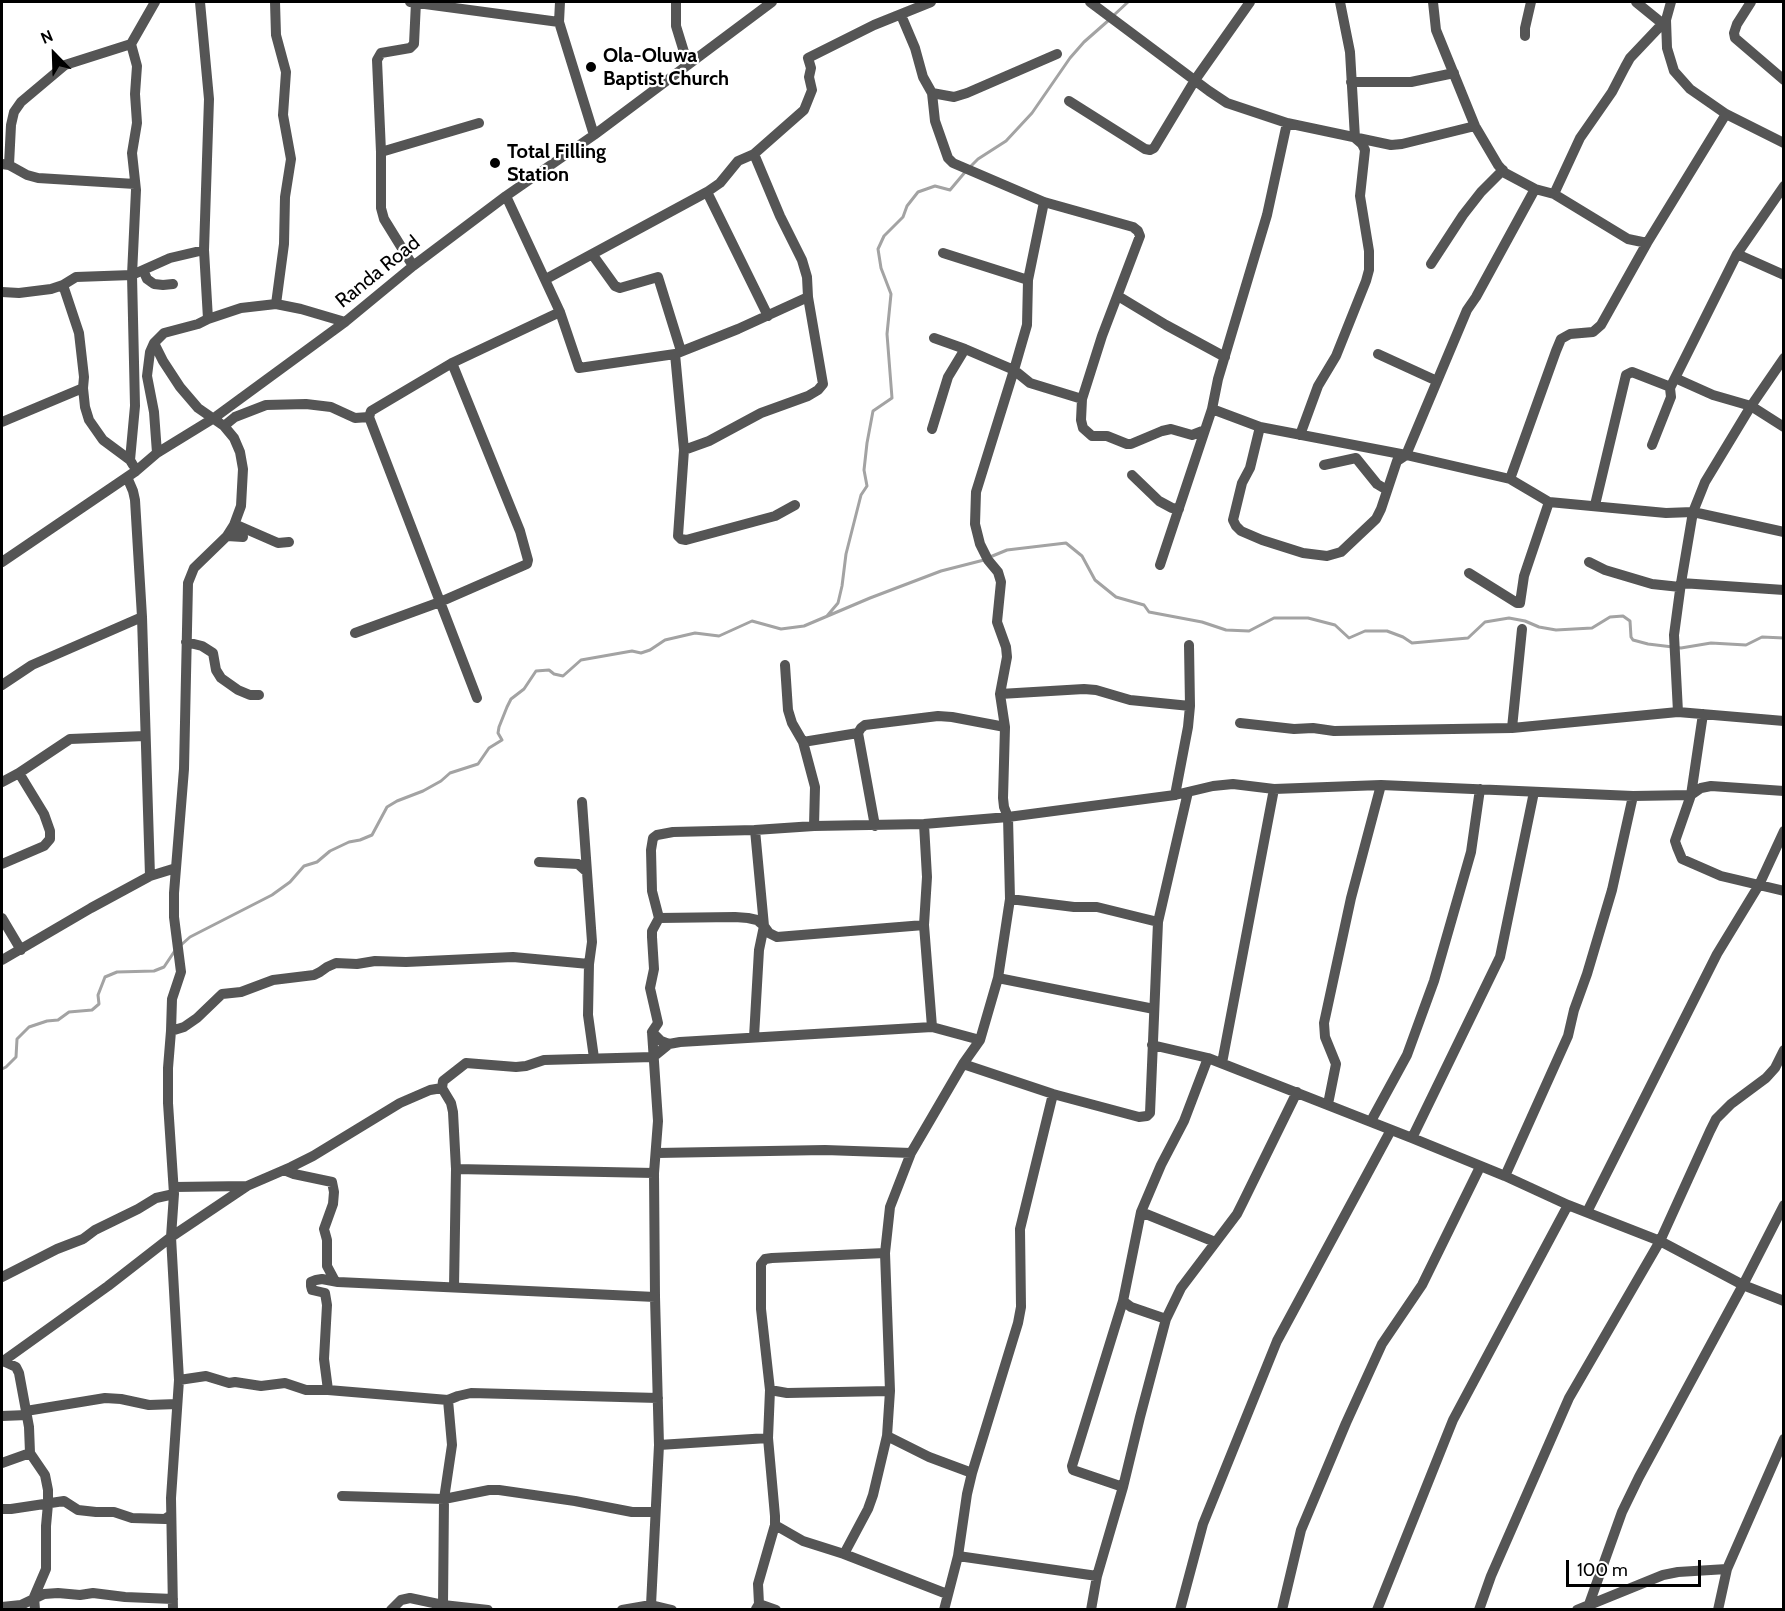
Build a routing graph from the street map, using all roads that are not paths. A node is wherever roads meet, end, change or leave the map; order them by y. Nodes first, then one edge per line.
1 (154, 2) edge
2 (200, 2) edge
3 (275, 2) edge
4 (410, 2) edge
5 (416, 2) edge
6 (560, 2) edge
7 (676, 2) edge
8 (772, 2) edge
9 (931, 2) edge
10 (1090, 2) edge
11 (1251, 2) edge
12 (1340, 2) edge
13 (1433, 2) edge
14 (1531, 2) edge
15 (1636, 2) edge
16 (1671, 2) edge
17 (1751, 2) edge
18 (901, 15) junction
19 (559, 22) junction
20 (1664, 22) junction
21 (1525, 36) dead end
22 (131, 44) junction
23 (1057, 54) dead end
24 (688, 65) junction
25 (1454, 73) junction
26 (1196, 80) junction
27 (1784, 80) edge
28 (1350, 82) junction
29 (932, 93) junction
30 (1069, 101) dead end
31 (1726, 114) junction
32 (479, 123) dead end
33 (1287, 123) junction
34 (1475, 126) junction
35 (594, 135) junction
36 (1355, 138) junction
37 (1784, 143) edge
38 (381, 152) junction
39 (754, 154) junction
40 (5, 164) edge
41 (1503, 170) junction
42 (135, 184) junction
43 (1784, 186) edge
44 (1534, 189) junction
45 (706, 192) junction
46 (1554, 194) junction
47 (506, 196) junction
48 (1044, 202) junction
49 (1647, 243) junction
50 (204, 250) junction
51 (943, 253) dead end
52 (592, 254) junction
53 (1737, 255) junction
54 (1431, 264) dead end
55 (413, 266) junction
56 (143, 270) junction
57 (132, 275) junction
58 (1784, 275) edge
59 (546, 279) junction
60 (1028, 280) junction
61 (173, 284) dead end
62 (63, 285) junction
63 (2, 292) edge
64 (1118, 296) junction
65 (808, 297) junction
66 (276, 304) junction
67 (560, 312) junction
68 (768, 315) junction
69 (208, 319) junction
70 (345, 322) junction
71 (934, 338) dead end
72 (154, 343) junction
73 (965, 349) junction
74 (678, 353) junction
75 (1378, 354) dead end
76 (1225, 357) junction
77 (1784, 358) edge
78 (452, 363) junction
79 (1014, 370) junction
80 (1437, 381) junction
81 (1673, 383) junction
82 (83, 388) junction
83 (1082, 399) junction
84 (1751, 406) junction
85 (1212, 410) junction
86 (369, 417) junction
87 (214, 418) junction
88 (2, 422) edge
89 (224, 426) junction
90 (1260, 427) junction
91 (1784, 427) edge
92 (932, 429) dead end
93 (1205, 430) junction
94 (1300, 435) junction
95 (1652, 445) dead end
96 (684, 450) junction
97 (157, 453) junction
98 (1406, 455) junction
99 (130, 460) junction
100 (1324, 465) dead end
101 (136, 471) junction
102 (1131, 476) dead end
103 (127, 477) junction
104 (1510, 479) junction
105 (1388, 490) junction
106 (1550, 502) junction
107 (795, 505) dead end
108 (1595, 505) junction
109 (1179, 508) junction
110 (1693, 512) junction
111 (1784, 532) edge
112 (227, 536) junction
113 (289, 542) dead end
114 (2, 562) edge
115 (1589, 562) dead end
116 (1160, 565) dead end
117 (1469, 573) dead end
118 (1680, 585) junction
119 (1784, 590) edge
120 (440, 602) junction
121 (142, 617) junction
122 (1522, 629) dead end
123 (355, 633) dead end
124 (186, 642) junction
125 (1189, 645) dead end
126 (784, 665) dead end
127 (2, 685) edge
128 (259, 694) dead end
129 (1000, 694) junction
130 (477, 698) dead end
131 (1190, 706) junction
132 (1678, 712) junction
133 (1703, 714) junction
134 (1784, 721) edge
135 (1239, 723) dead end
136 (1005, 727) junction
137 (1512, 728) junction
138 (858, 733) junction
139 (145, 736) junction
140 (802, 742) junction
141 (19, 773) junction
142 (2, 782) edge
143 (1381, 785) junction
144 (1274, 789) junction
145 (1480, 789) junction
146 (1784, 791) edge
147 (1188, 792) junction
148 (1534, 792) junction
149 (1175, 795) junction
150 (1690, 795) junction
151 (1633, 796) junction
152 (582, 802) dead end
153 (1008, 817) junction
154 (924, 824) junction
155 (814, 826) junction
156 (875, 826) junction
157 (755, 830) junction
158 (1784, 831) edge
159 (539, 862) dead end
160 (2, 864) edge
161 (176, 868) junction
162 (587, 872) junction
163 (150, 876) junction
164 (1759, 885) junction
165 (1784, 891) edge
166 (1010, 899) junction
167 (2, 918) edge
168 (659, 918) junction
169 (1158, 922) junction
170 (924, 925) junction
171 (764, 926) junction
172 (21, 950) junction
173 (2, 960) edge
174 (589, 964) junction
175 (998, 978) junction
176 (1154, 1009) junction
177 (932, 1027) junction
178 (171, 1031) junction
179 (652, 1032) junction
180 (754, 1037) junction
181 (980, 1040) junction
182 (669, 1044) junction
183 (1152, 1045) junction
184 (1784, 1050) edge
185 (653, 1057) junction
186 (1208, 1058) junction
187 (594, 1059) junction
188 (1222, 1063) junction
189 (963, 1064) junction
190 (442, 1088) junction
191 (1297, 1092) junction
192 (1053, 1094) junction
193 (1328, 1104) junction
194 (1371, 1121) junction
195 (1391, 1130) junction
196 (1413, 1138) junction
197 (657, 1153) junction
198 (911, 1153) junction
199 (1480, 1167) junction
200 (456, 1169) junction
201 (284, 1170) junction
202 (654, 1173) junction
203 (1505, 1176) junction
204 (247, 1186) junction
205 (174, 1191) junction
206 (1568, 1205) junction
207 (1784, 1205) edge
208 (1141, 1212) junction
209 (1587, 1212) junction
210 (171, 1237) junction
211 (1660, 1240) junction
212 (1215, 1242) junction
213 (885, 1253) junction
214 (2, 1277) edge
215 (335, 1281) junction
216 (1743, 1285) junction
217 (454, 1287) junction
218 (655, 1298) junction
219 (1784, 1301) edge
220 (1127, 1304) junction
221 (1166, 1319) junction
222 (2, 1361) edge
223 (178, 1380) junction
224 (328, 1390) junction
225 (770, 1390) junction
226 (890, 1391) junction
227 (658, 1398) junction
228 (447, 1400) junction
229 (177, 1404) junction
230 (27, 1413) junction
231 (2, 1416) edge
232 (887, 1436) junction
233 (768, 1438) junction
234 (1783, 1440) edge
235 (659, 1445) junction
236 (30, 1453) junction
237 (2, 1463) edge
238 (972, 1473) junction
239 (1124, 1487) junction
240 (342, 1496) dead end
241 (444, 1499) junction
242 (48, 1504) junction
243 (2, 1509) edge
244 (655, 1512) junction
245 (171, 1515) junction
246 (775, 1525) junction
247 (843, 1554) junction
248 (958, 1556) junction
249 (1727, 1569) junction
250 (1097, 1575) junction
251 (947, 1594) junction
252 (34, 1598) junction
253 (173, 1604) edge
254 (443, 1605) junction
255 (651, 1605) junction
256 (2, 1607) edge
257 (758, 1607) edge
258 (1588, 1607) edge
259 (35, 1610) edge
260 (391, 1610) edge
261 (488, 1610) edge
262 (622, 1610) edge
263 (672, 1610) edge
264 (776, 1610) edge
265 (944, 1610) edge
266 (1091, 1610) edge
267 (1180, 1610) edge
268 (1282, 1610) edge
269 (1377, 1610) edge
270 (1479, 1610) edge
271 (1577, 1610) edge
272 (1718, 1610) edge

1 - 22 street
2 - 50 street
3 - 66 street
4 - 5 street
5 - 19 street
5 - 38 street
6 - 19 street
7 - 24 street
8 - 24 street, Randa Road
9 - 18 street
10 - 26 street
11 - 26 street
12 - 28 street
13 - 25 street
14 - 21 street
15 - 20 street
16 - 20 street
17 - 27 street
18 - 29 street
18 - 39 street
19 - 35 street
20 - 31 street
20 - 46 street
22 - 40 street
22 - 42 street
23 - 29 street
24 - 35 street, Randa Road
25 - 28 street
25 - 34 street
26 - 30 street
26 - 33 street
28 - 36 street
29 - 48 street
31 - 37 street
31 - 49 street
32 - 38 street
33 - 36 street
33 - 76 street
34 - 36 street
34 - 41 street
35 - 47 street, Randa Road
36 - 94 street
38 - 55 street
39 - 45 street
39 - 65 street
40 - 42 street
41 - 44 street
41 - 54 street
42 - 57 street
43 - 53 street
44 - 46 street
44 - 80 street
45 - 52 street
45 - 68 street
46 - 49 street
47 - 55 street, Randa Road
47 - 59 street
48 - 60 street
48 - 64 street
49 - 104 street
50 - 56 street
50 - 69 street
51 - 60 street
52 - 59 street
52 - 74 street
53 - 58 street
53 - 81 street
55 - 70 street, Randa Road
56 - 57 street
56 - 61 street
57 - 62 street
57 - 99 street
59 - 67 street
60 - 79 street
62 - 63 street
62 - 82 street
64 - 76 street
64 - 83 street
65 - 68 street
65 - 96 street
66 - 69 street
66 - 70 street
67 - 74 street
67 - 78 street
68 - 74 street
69 - 72 street
70 - 87 street, Randa Road
71 - 73 street
72 - 87 street
72 - 97 street
73 - 79 street
73 - 92 street
74 - 96 street
75 - 80 street
76 - 85 street
77 - 84 street
78 - 86 street
78 - 120 street
79 - 83 street
79 - 129 street
80 - 98 street
81 - 84 street
81 - 95 street
81 - 108 street
82 - 88 street
82 - 99 street
83 - 93 street
84 - 91 street
84 - 110 street
85 - 90 street
85 - 93 street
86 - 89 street
86 - 120 street
87 - 89 street
87 - 97 street, Randa Road
89 - 112 street
90 - 94 street
90 - 105 street
93 - 109 street
94 - 98 street
96 - 107 street
97 - 101 street, Randa Road
98 - 104 street
98 - 105 street
99 - 101 street
100 - 105 street
101 - 103 street, Randa Road
102 - 109 street
103 - 114 street, Randa Road
103 - 121 street
104 - 106 street
106 - 108 street
106 - 117 street
108 - 110 street
109 - 116 street
110 - 111 street
110 - 118 street
112 - 113 street
112 - 124 street
115 - 118 street
118 - 119 street
118 - 132 street
120 - 123 street
120 - 130 street
121 - 127 street
121 - 139 street
122 - 137 street
124 - 128 street
124 - 161 street
125 - 131 street
126 - 140 street
129 - 131 street
129 - 136 street
131 - 149 street
132 - 133 street
132 - 137 street
133 - 134 street
133 - 150 street
135 - 137 street
136 - 138 street
136 - 153 street
138 - 140 street
138 - 156 street
139 - 141 street
139 - 163 street
140 - 155 street
141 - 142 street
141 - 160 street
143 - 144 street
143 - 145 street
143 - 193 street
144 - 147 street
144 - 188 street
145 - 148 street
145 - 194 street
146 - 150 street
147 - 149 street
147 - 169 street
148 - 151 street
148 - 196 street
149 - 153 street
150 - 151 street
150 - 164 street
151 - 203 street
152 - 162 street
153 - 154 street
153 - 166 street
154 - 156 street
154 - 170 street
155 - 156 street
155 - 157 street
157 - 168 street
157 - 171 street
158 - 164 street
159 - 162 street
161 - 163 street
161 - 178 street
162 - 174 street
163 - 172 street
164 - 165 street
164 - 209 street
166 - 169 street
166 - 175 street
167 - 172 street
168 - 171 street
168 - 179 street
169 - 176 street
170 - 171 street
170 - 177 street
171 - 180 street
172 - 173 street
174 - 178 street
174 - 187 street
175 - 176 street
175 - 181 street
176 - 183 street
177 - 180 street
177 - 181 street
178 - 205 street
179 - 182 street
179 - 185 street
180 - 182 street
181 - 189 street
182 - 185 street
183 - 186 street
183 - 192 street
184 - 211 street
185 - 187 street
185 - 197 street
186 - 188 street
186 - 208 street
187 - 190 street
188 - 191 street
189 - 192 street
189 - 198 street
190 - 200 street
190 - 201 street
191 - 193 street
191 - 212 street
192 - 238 street
193 - 194 street
194 - 195 street
195 - 196 street
195 - 267 street
196 - 199 street
197 - 198 street
197 - 202 street
198 - 213 street
199 - 203 street
199 - 268 street
200 - 202 street
200 - 217 street
201 - 204 street
201 - 215 street
202 - 218 street
203 - 206 street
204 - 205 street
204 - 210 street
205 - 210 street
205 - 214 street
206 - 209 street
206 - 269 street
207 - 216 street
208 - 212 street
208 - 220 street
209 - 211 street
210 - 222 street
210 - 223 street
211 - 216 street
211 - 270 street
212 - 221 street
213 - 225 street
213 - 226 street
215 - 217 street
215 - 224 street
216 - 219 street
216 - 258 street
217 - 218 street
218 - 227 street
220 - 221 street
220 - 239 street
221 - 239 street
222 - 230 street
223 - 224 street
223 - 229 street
224 - 228 street
225 - 226 street
225 - 233 street
226 - 232 street
227 - 228 street
227 - 235 street
228 - 241 street
229 - 230 street
229 - 245 street
230 - 231 street
230 - 236 street
232 - 238 street
232 - 247 street
233 - 235 street
233 - 246 street
234 - 249 street
235 - 244 street
236 - 237 street
236 - 242 street
238 - 248 street
239 - 250 street
240 - 241 street
241 - 244 street
241 - 254 street
242 - 243 street
242 - 245 street
242 - 252 street
244 - 255 street
245 - 253 street
246 - 247 street
246 - 257 street
247 - 251 street
248 - 250 street
248 - 251 street
249 - 258 street
249 - 272 street
250 - 266 street
251 - 265 street
252 - 253 street
252 - 256 street
252 - 259 street
254 - 260 street
254 - 261 street
255 - 262 street
255 - 263 street
257 - 264 street
258 - 271 street

